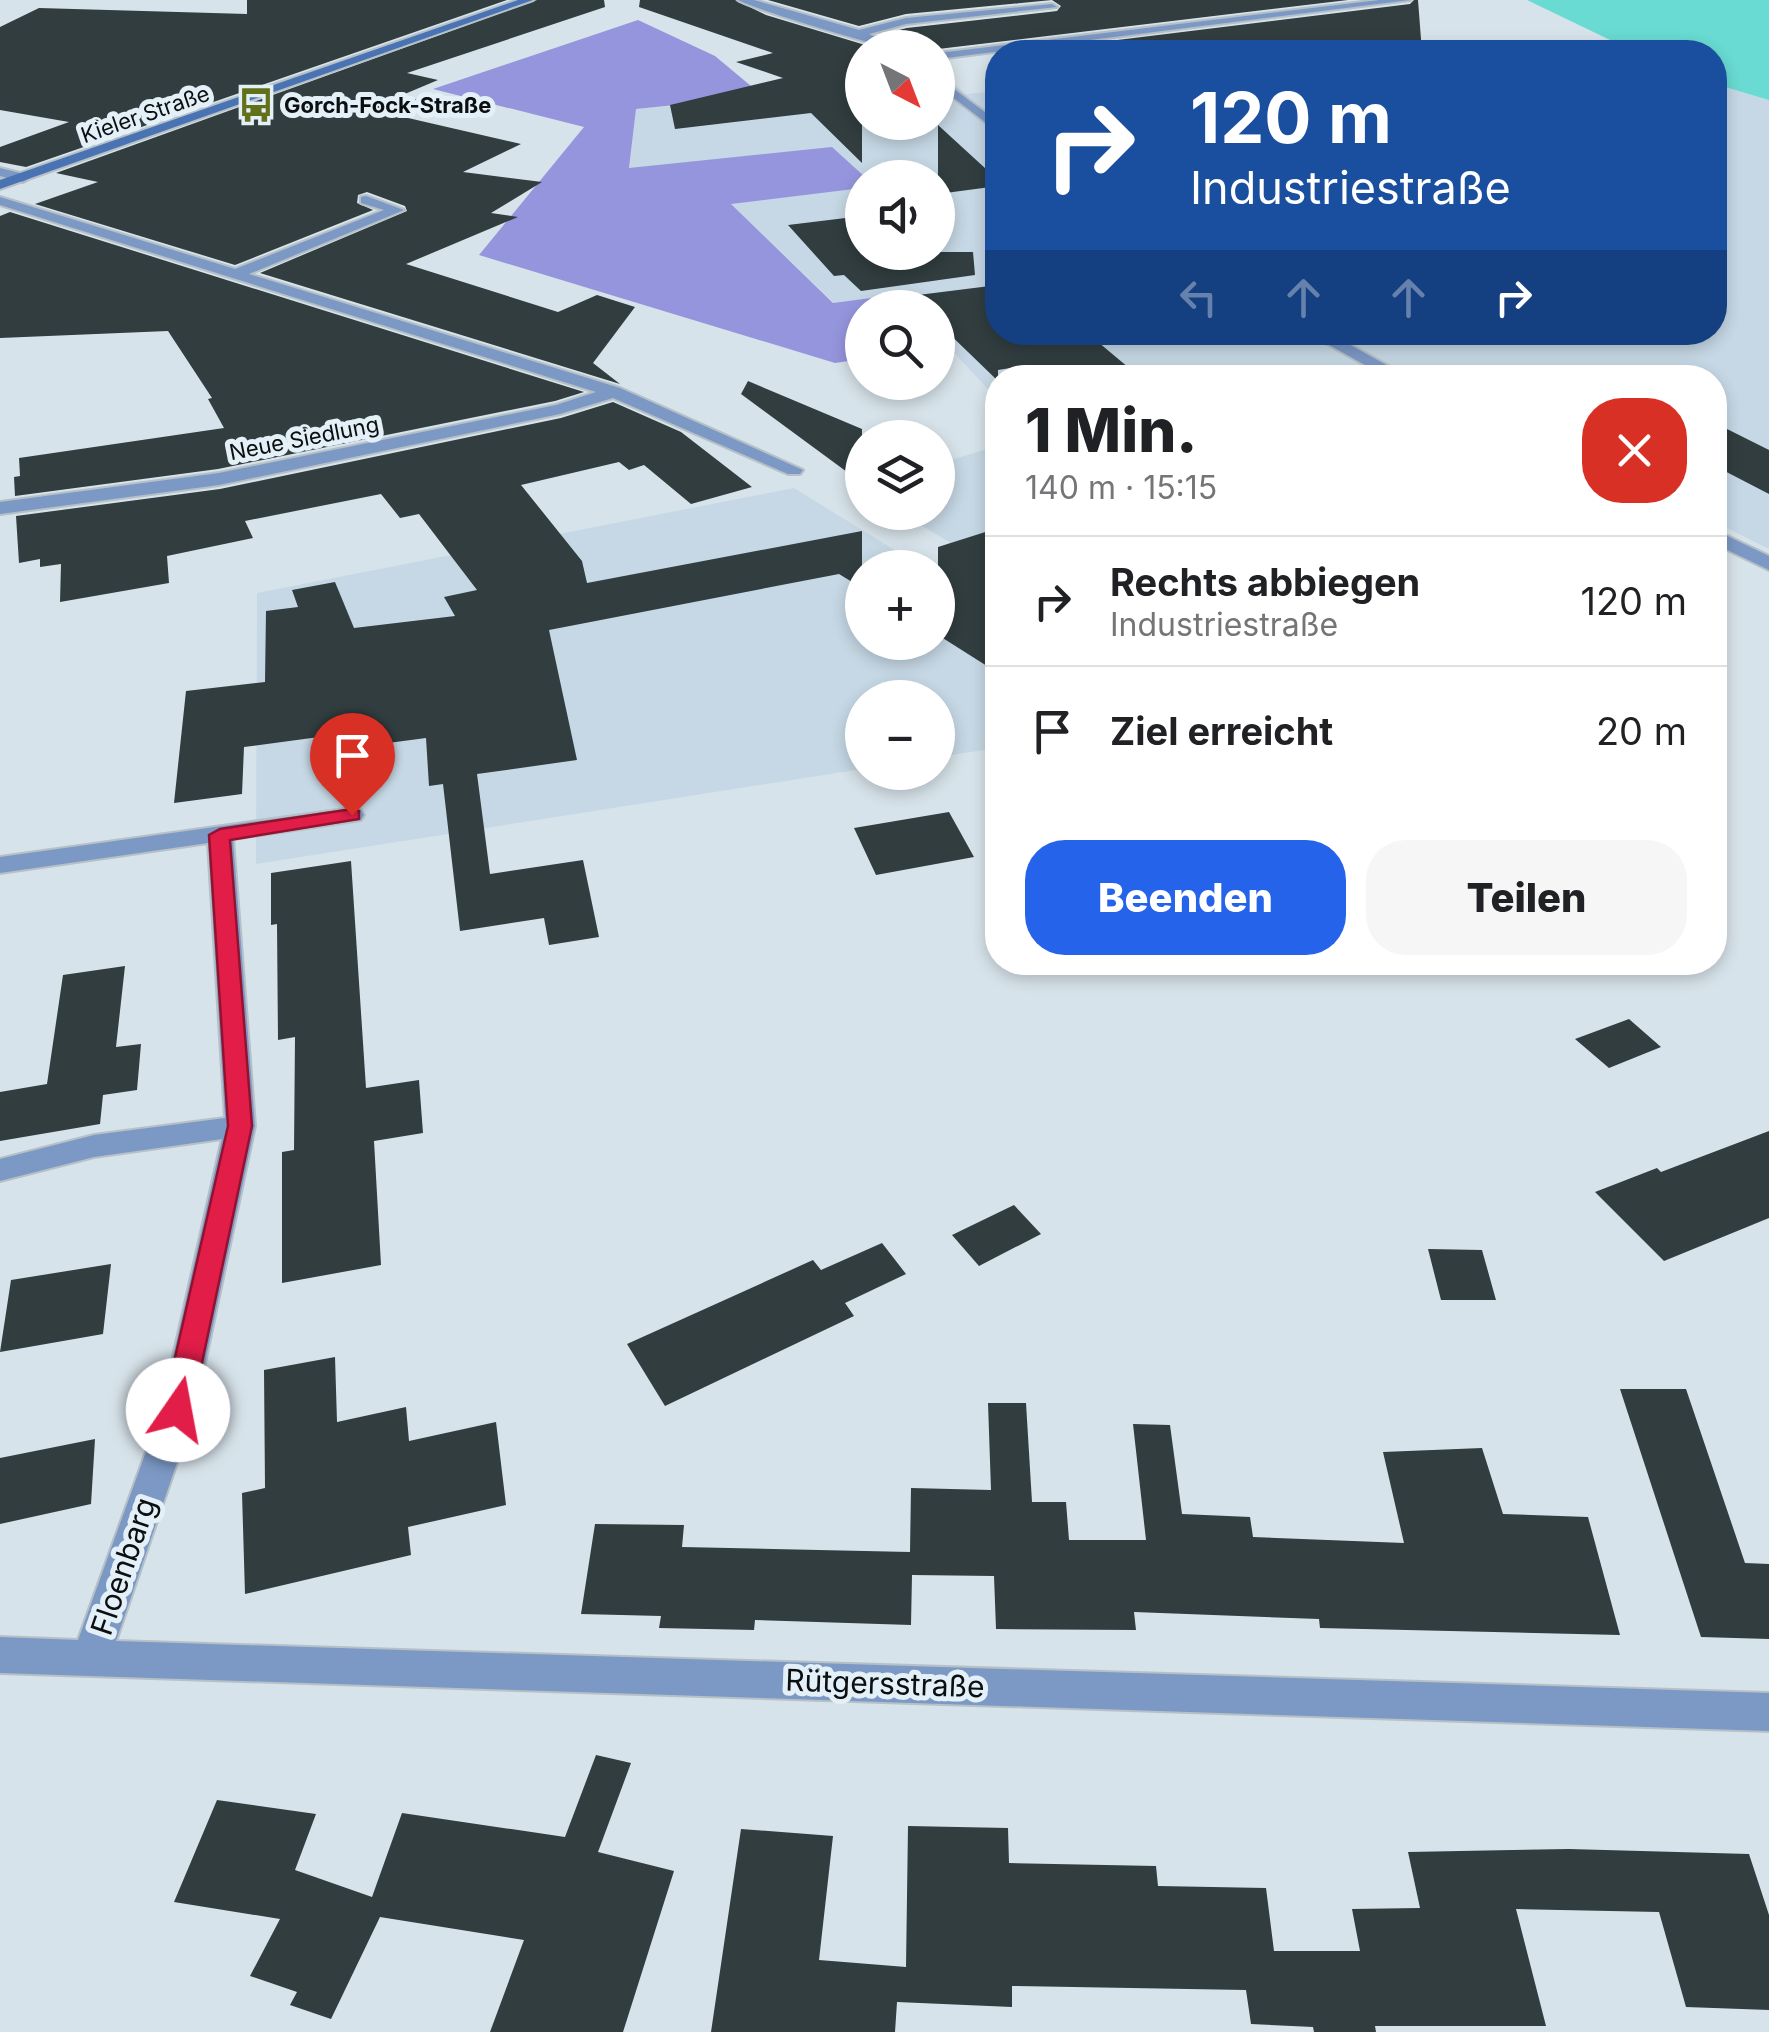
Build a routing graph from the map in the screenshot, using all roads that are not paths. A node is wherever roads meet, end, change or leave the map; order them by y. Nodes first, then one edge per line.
1 (528, 0) edge
2 (745, 0) edge
3 (1405, 0) edge
4 (1052, 7) dead end
5 (850, 30) edge
6 (872, 30) edge
7 (1071, 40) edge
8 (985, 50) edge
9 (955, 54) edge
10 (955, 94) edge
11 (985, 118) edge
12 (0, 172) edge
13 (24, 178) junction
14 (0, 185) edge
15 (366, 200) dead end
16 (0, 201) edge
17 (233, 274) junction
18 (1339, 345) edge
19 (1377, 365) edge
20 (614, 392) junction
21 (794, 470) dead end
22 (0, 508) edge
23 (1727, 542) edge
24 (1769, 564) edge
25 (352, 815) dead end
26 (220, 835) junction
27 (0, 865) edge
28 (240, 1126) junction
29 (0, 1170) edge
30 (0, 1655) edge
31 (91, 1656) junction
32 (1769, 1712) edge

1 - 13 main road, Kieler Straße
2 - 5 street
3 - 7 street
4 - 6 street
8 - 9 street
10 - 11 street
12 - 13 street
13 - 14 main road, Kieler Straße
15 - 17 street
16 - 17 street
17 - 20 street
18 - 19 street
20 - 21 street
20 - 22 street, Neue Siedlung
23 - 24 street
25 - 26 street
26 - 27 street
26 - 28 street, Floenbarg
28 - 29 street
28 - 31 street, Floenbarg
30 - 31 street, Rütgersstraße
31 - 32 street, Rütgersstraße

